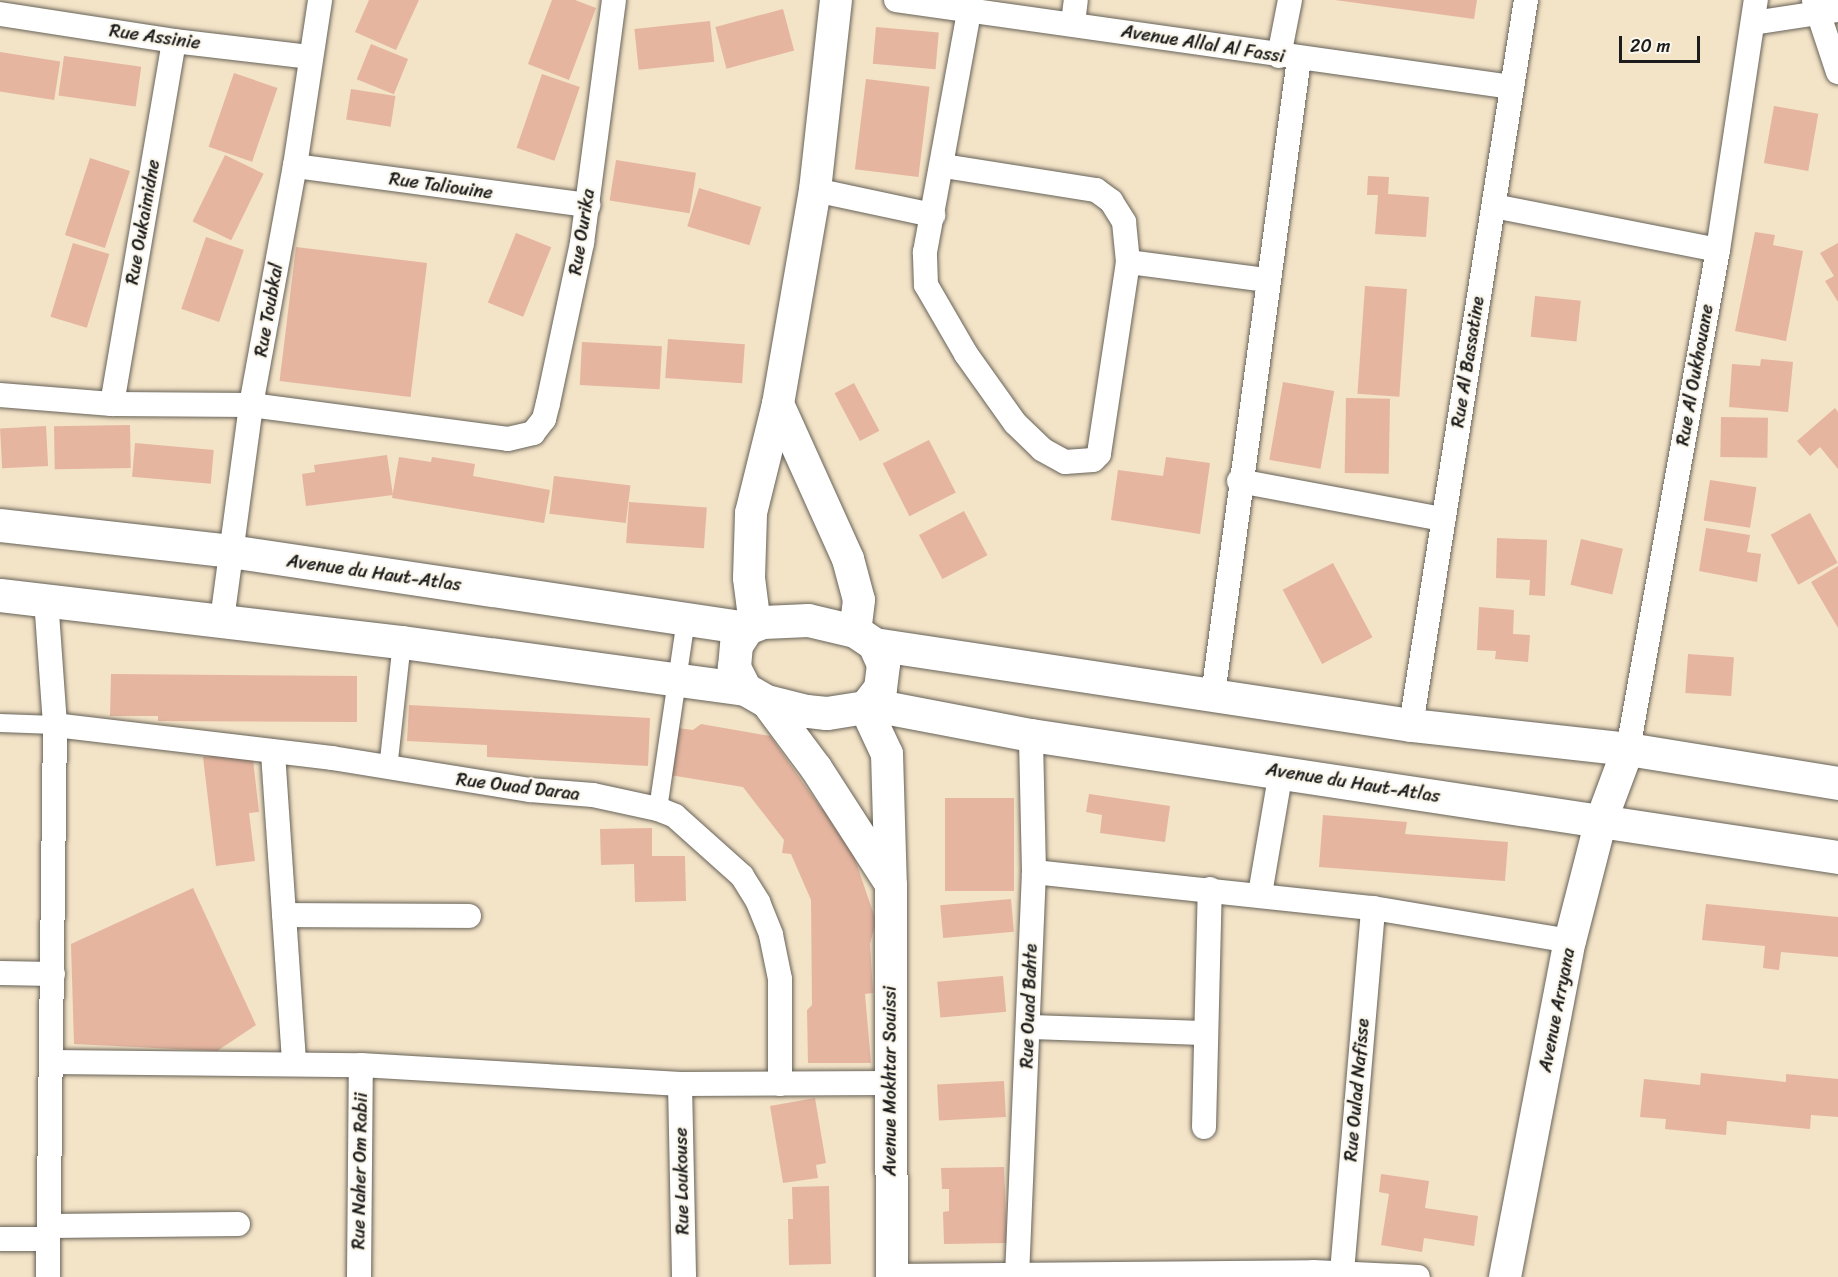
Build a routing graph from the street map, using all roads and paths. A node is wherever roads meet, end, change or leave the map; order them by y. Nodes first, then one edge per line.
1 (320, 0) edge
2 (614, 0) edge
3 (836, 0) edge
4 (896, 0) edge
5 (1290, 0) edge
6 (1526, 0) edge
7 (1823, 8) edge
8 (984, 9) edge
9 (1075, 11) edge
10 (1755, 11) edge
11 (0, 14) edge
12 (174, 41) junction
13 (311, 57) junction
14 (1289, 57) junction
15 (1838, 72) edge
16 (1511, 87) junction
17 (295, 166) junction
18 (944, 166) junction
19 (814, 190) junction
20 (588, 205) junction
21 (1494, 206) junction
22 (933, 215) junction
23 (1718, 250) junction
24 (1128, 262) junction
25 (1267, 280) junction
26 (0, 394) edge
27 (112, 404) junction
28 (778, 404) junction
29 (251, 405) junction
30 (1239, 481) junction
31 (1443, 519) junction
32 (0, 525) edge
33 (230, 551) junction
34 (0, 595) edge
35 (46, 599) junction
36 (222, 620) junction
37 (686, 620) junction
38 (751, 626) junction
39 (865, 638) junction
40 (402, 642) junction
41 (675, 680) junction
42 (756, 695) junction
43 (1213, 695) junction
44 (867, 705) junction
45 (0, 723) edge
46 (55, 725) junction
47 (1411, 725) junction
48 (1031, 735) junction
49 (1628, 748) junction
50 (273, 753) junction
51 (388, 769) junction
52 (1281, 771) junction
53 (1838, 783) edge
54 (658, 808) junction
55 (1600, 824) junction
56 (1838, 857) edge
57 (1034, 872) junction
58 (891, 885) junction
59 (1210, 889) junction
60 (1260, 894) junction
61 (1373, 908) junction
62 (284, 915) junction
63 (469, 916) dead end
64 (1570, 941) junction
65 (0, 973) edge
66 (53, 974) junction
67 (1029, 1027) junction
68 (1205, 1034) junction
69 (52, 1062) junction
70 (294, 1063) junction
71 (361, 1065) junction
72 (890, 1083) junction
73 (680, 1084) junction
74 (780, 1084) junction
75 (1204, 1127) dead end
76 (238, 1224) dead end
77 (49, 1232) junction
78 (0, 1239) edge
79 (1342, 1272) junction
80 (1313, 1274) edge
81 (892, 1276) edge
82 (1017, 1276) edge
83 (48, 1277) edge
84 (359, 1277) edge
85 (684, 1277) edge
86 (1418, 1277) edge
87 (1505, 1277) edge

1 - 13 street, Rue Toubkal
2 - 20 street, Rue Ourika
3 - 19 street
4 - 8 street, Avenue Allal Al Fassi
5 - 14 street
6 - 16 street, Rue Al Bassatine
7 - 10 street
7 - 15 street
8 - 9 street, Avenue Allal Al Fassi
8 - 18 street
9 - 14 street, Avenue Allal Al Fassi
10 - 23 street, Rue Al Oukhouane
11 - 12 street, Rue Assinie
12 - 13 street, Rue Assinie
12 - 27 street, Rue Oukaimidne
13 - 17 street, Rue Toubkal
14 - 16 street, Avenue Allal Al Fassi
14 - 25 street
16 - 21 street, Rue Al Bassatine
17 - 20 street, Rue Taliouine
17 - 29 street, Rue Toubkal
18 - 22 street
18 - 24 street
19 - 22 street
19 - 28 street
20 - 29 street, Rue Ourika
21 - 23 street
21 - 31 street, Rue Al Bassatine
22 - 24 street
23 - 49 street, Rue Al Oukhouane
24 - 25 street
25 - 30 street
26 - 27 street
27 - 29 street
28 - 38 street
28 - 39 street
29 - 33 street, Rue Toubkal
30 - 31 street
30 - 43 street
31 - 47 street, Rue Al Bassatine
32 - 33 main road, Avenue du Haut-Atlas
33 - 36 street, Rue Toubkal
33 - 37 main road, Avenue du Haut-Atlas
34 - 35 main road
35 - 36 main road
35 - 46 street
36 - 40 main road
37 - 38 main road, Avenue du Haut-Atlas
37 - 41 street
38 - 39 main road
38 - 42 main road
39 - 43 main road
39 - 44 main road
40 - 41 main road
40 - 51 street
41 - 42 main road
41 - 54 street
42 - 44 main road
42 - 58 street
43 - 47 main road
44 - 48 main road, Avenue du Haut-Atlas
44 - 58 street, Avenue Mokhtar Souissi
45 - 46 street
46 - 50 street, Rue Ouad Daraa
46 - 66 street
47 - 49 main road
48 - 52 main road, Avenue du Haut-Atlas
48 - 57 street, Rue Ouad Bahte
49 - 53 main road
49 - 55 street, Avenue Arryana
50 - 51 street, Rue Ouad Daraa
50 - 62 street
51 - 54 street, Rue Ouad Daraa
52 - 55 main road, Avenue du Haut-Atlas
52 - 60 street
54 - 74 street, Rue Ouad Daraa
55 - 56 main road, Avenue du Haut-Atlas
55 - 64 street, Avenue Arryana
57 - 59 street
57 - 67 street, Rue Ouad Bahte
58 - 72 street, Avenue Mokhtar Souissi
59 - 60 street
59 - 68 street
60 - 61 street
61 - 64 street
61 - 79 street, Rue Oulad Nafisse
62 - 63 street
62 - 70 street
64 - 87 street, Avenue Arryana
65 - 66 street
66 - 69 street
67 - 68 street
67 - 82 street, Rue Ouad Bahte
68 - 75 street
69 - 70 street
69 - 77 street
70 - 71 street
71 - 73 street
71 - 84 street, Rue Naher Om Rabii
72 - 74 street
72 - 81 street, Avenue Mokhtar Souissi
73 - 74 street
73 - 85 street, Rue Loukouse
76 - 77 street
77 - 78 street
77 - 83 street
79 - 80 street
79 - 86 street
80 - 82 street
81 - 82 street

